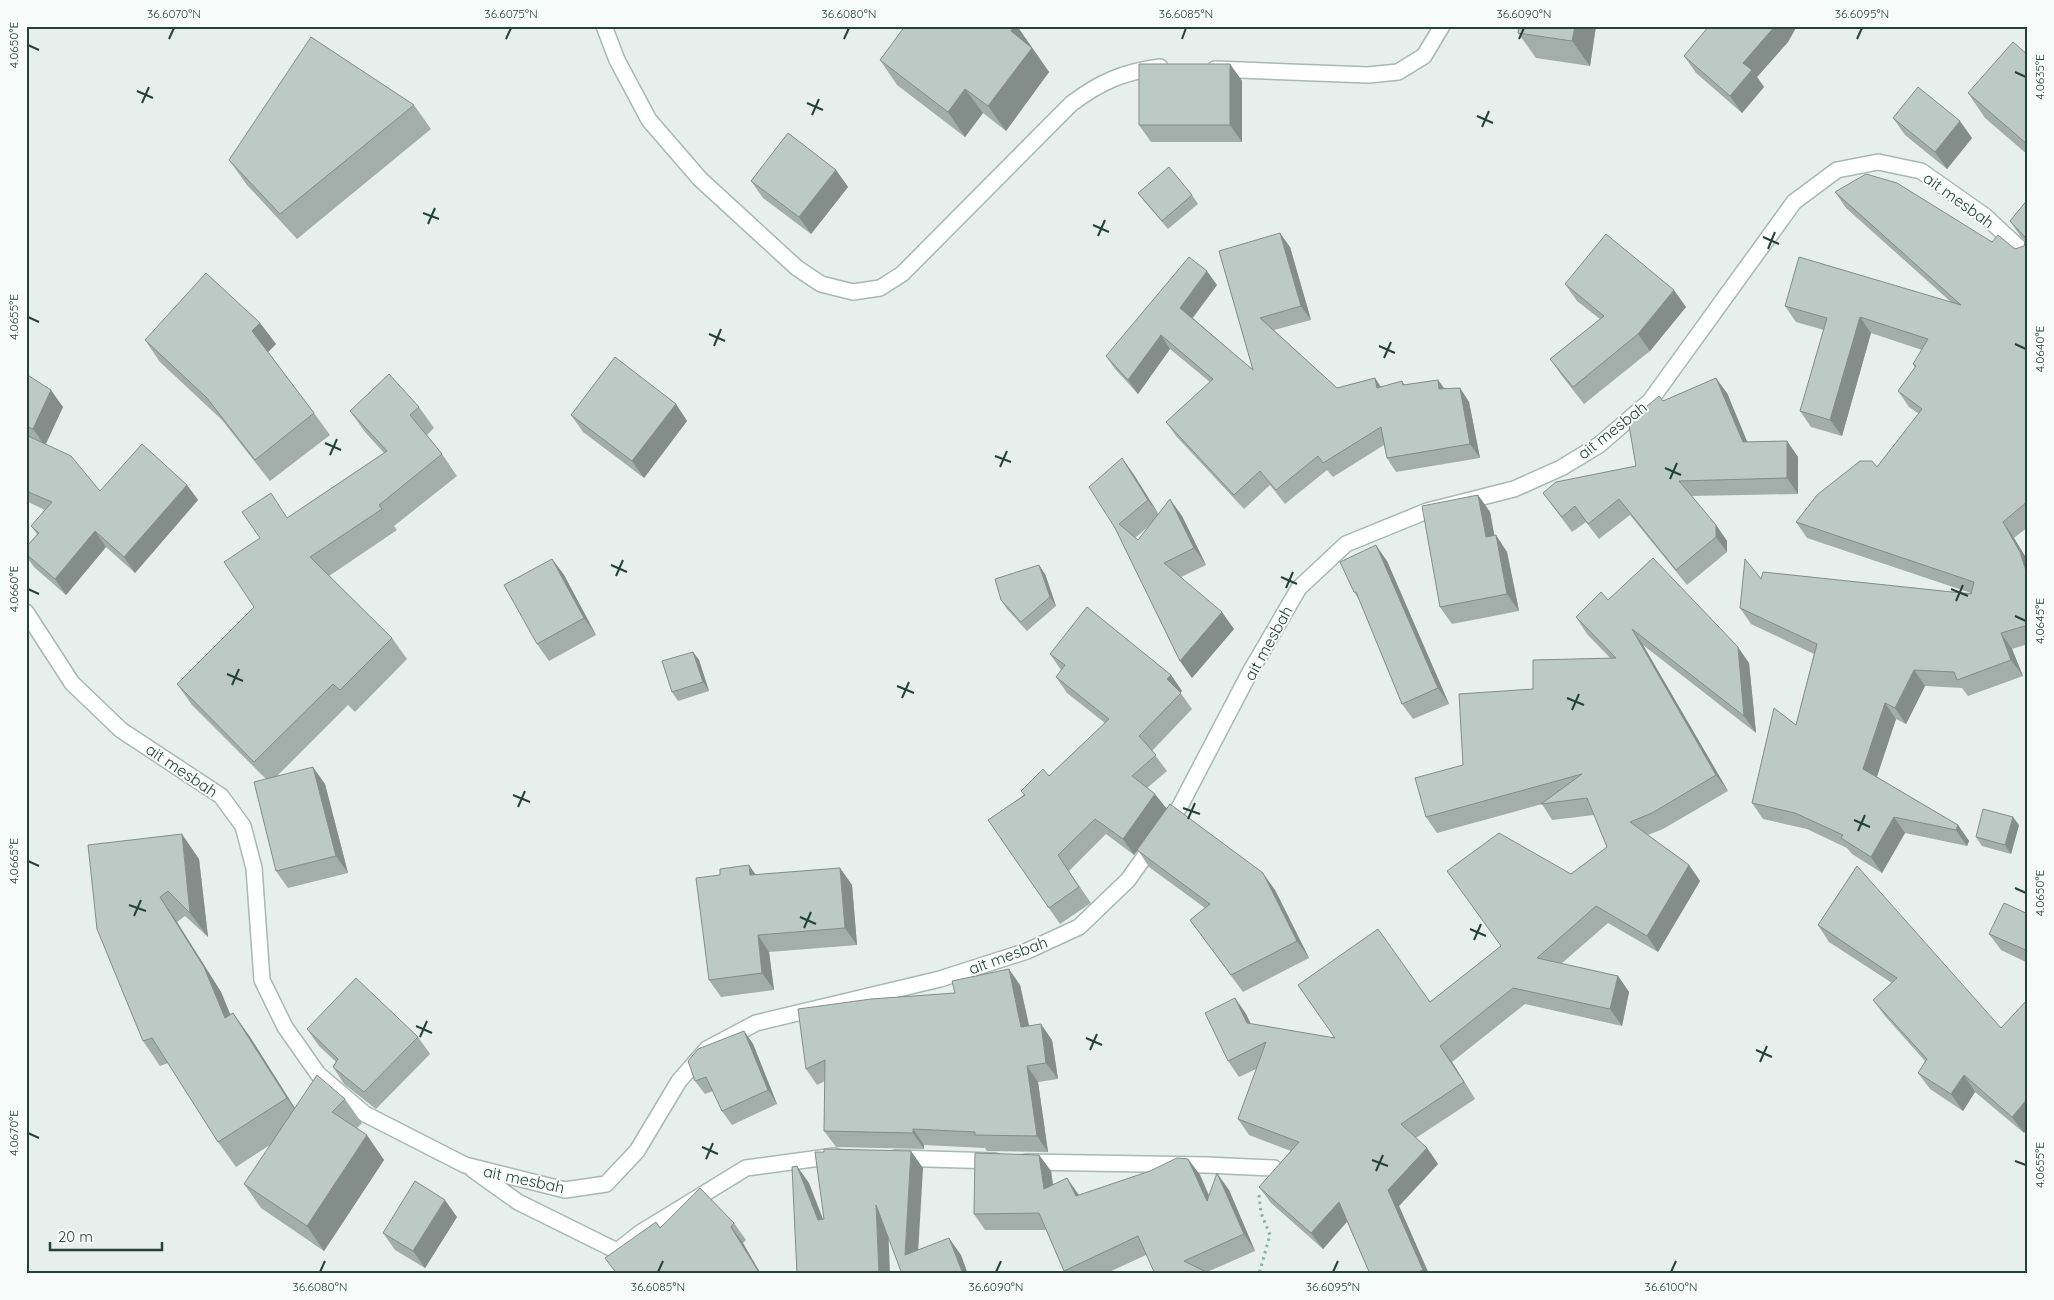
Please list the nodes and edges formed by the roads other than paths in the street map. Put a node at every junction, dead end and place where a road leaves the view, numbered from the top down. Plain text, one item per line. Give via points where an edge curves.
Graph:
1 (604, 26) edge
2 (1442, 26) edge
3 (1172, 67) edge
4 (1201, 68) edge
5 (2028, 256) edge
6 (26, 612) edge
7 (854, 1156) edge
8 (884, 1157) edge
9 (465, 1165) junction
10 (1274, 1168) edge

1 - 3 street via 617,60 649,120 700,179 797,268 821,284 853,292 880,288 902,274 1071,104 1093,87 1130,71
2 - 4 street via 1424,56 1398,72 1368,75
5 - 9 street, ait mesbah via 1985,216 1921,171 1878,162 1837,170 1794,202 1650,401 1599,445 1561,468 1514,489 1427,511 1346,544 1298,588 1178,808 1128,880 1079,926 1027,951 940,979 756,1023 707,1049 679,1080 638,1151 606,1184 565,1190
6 - 9 street, ait mesbah via 72,683 121,730 222,796 243,826 254,868 262,980 285,1027 318,1074 365,1114
7 - 9 street via 746,1168 640,1233 617,1251 518,1202
8 - 10 street

